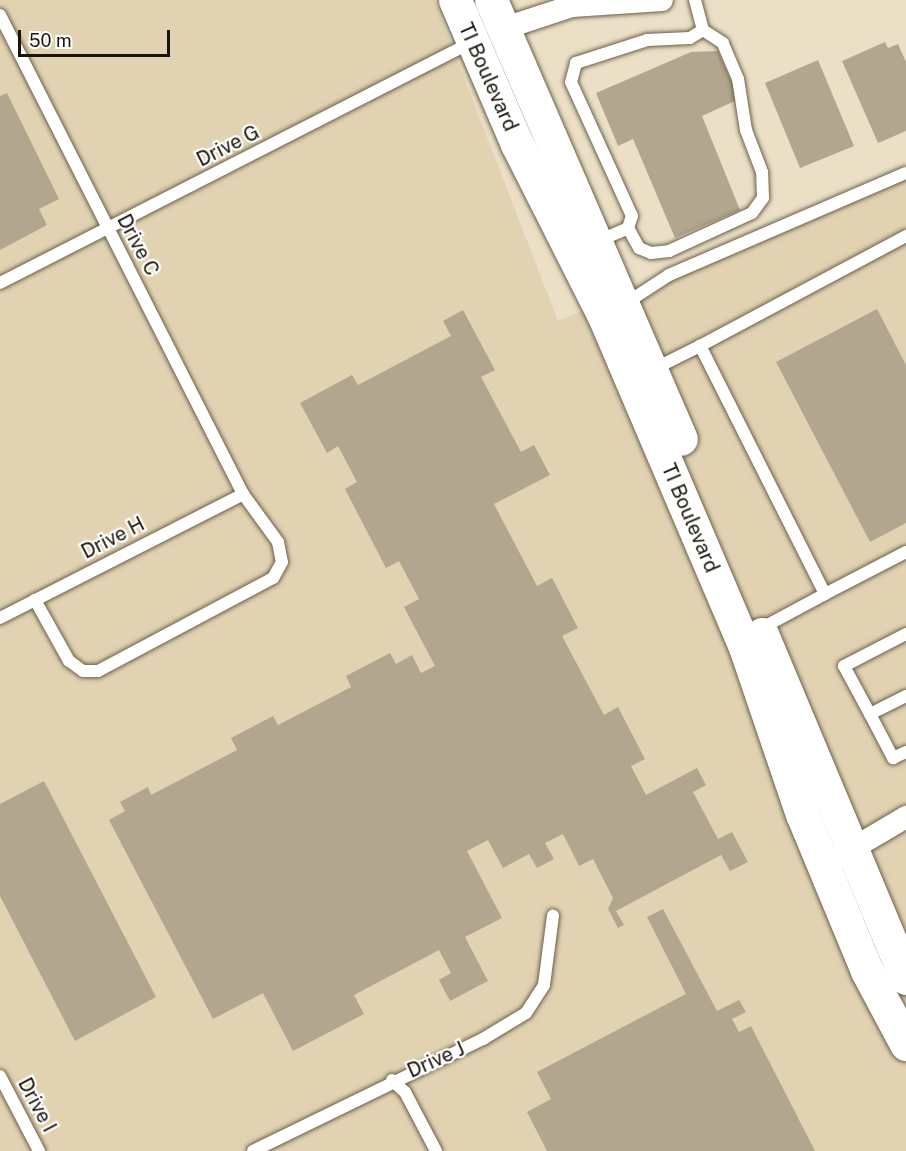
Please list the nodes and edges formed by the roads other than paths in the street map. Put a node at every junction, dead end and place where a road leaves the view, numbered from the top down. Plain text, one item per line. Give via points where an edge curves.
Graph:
1 (455, 0) edge
2 (662, 0) edge
3 (696, 0) edge
4 (0, 15) edge
5 (496, 15) edge
6 (703, 30) junction
7 (472, 42) junction
8 (906, 173) edge
9 (107, 227) junction
10 (628, 228) junction
11 (906, 236) edge
12 (596, 242) junction
13 (0, 283) edge
14 (613, 309) junction
15 (700, 346) junction
16 (652, 370) junction
17 (243, 494) junction
18 (906, 552) edge
19 (825, 594) junction
20 (35, 600) junction
21 (0, 618) edge
22 (760, 629) junction
23 (906, 634) edge
24 (906, 696) edge
25 (870, 714) junction
26 (906, 752) edge
27 (906, 818) edge
28 (853, 849) junction
29 (823, 865) junction
30 (553, 916) dead end
31 (906, 978) edge
32 (906, 1044) edge
33 (0, 1076) edge
34 (392, 1080) junction
35 (39, 1151) edge
36 (253, 1151) edge
37 (436, 1151) edge

1 - 7 street, TI Boulevard
2 - 5 street
3 - 6 lane
4 - 9 lane, Drive C
5 - 7 street
5 - 12 street, TI Boulevard
6 - 10 lane via 690,38 647,40 576,63 571,82 632,216
6 - 10 lane via 723,43 738,79 746,130 762,172 763,198 752,213 669,251 651,253 639,248
7 - 9 lane, Drive G
7 - 14 street, TI Boulevard
8 - 14 lane via 669,275
9 - 13 lane, Drive G
9 - 17 lane, Drive C
10 - 12 lane
11 - 15 lane
12 - 14 street, TI Boulevard
14 - 16 street, TI Boulevard
14 - 29 street, TI Boulevard via 745,647 790,786
15 - 16 lane
15 - 19 lane
16 - 22 street, TI Boulevard
17 - 20 lane, Drive H
17 - 20 lane, Drive C via 278,542 282,562 273,578 98,671 83,671 69,661
18 - 19 lane
19 - 22 lane
20 - 21 lane, Drive H
22 - 28 street, TI Boulevard
23 - 25 lane via 844,666
24 - 25 lane
25 - 26 lane via 893,758
27 - 28 street
28 - 29 street
28 - 31 street, TI Boulevard
29 - 32 street, TI Boulevard via 867,971
30 - 34 lane, Drive J via 544,985 526,1013 483,1039
33 - 35 lane, Drive I
34 - 36 lane, Drive J
34 - 37 lane via 405,1092

